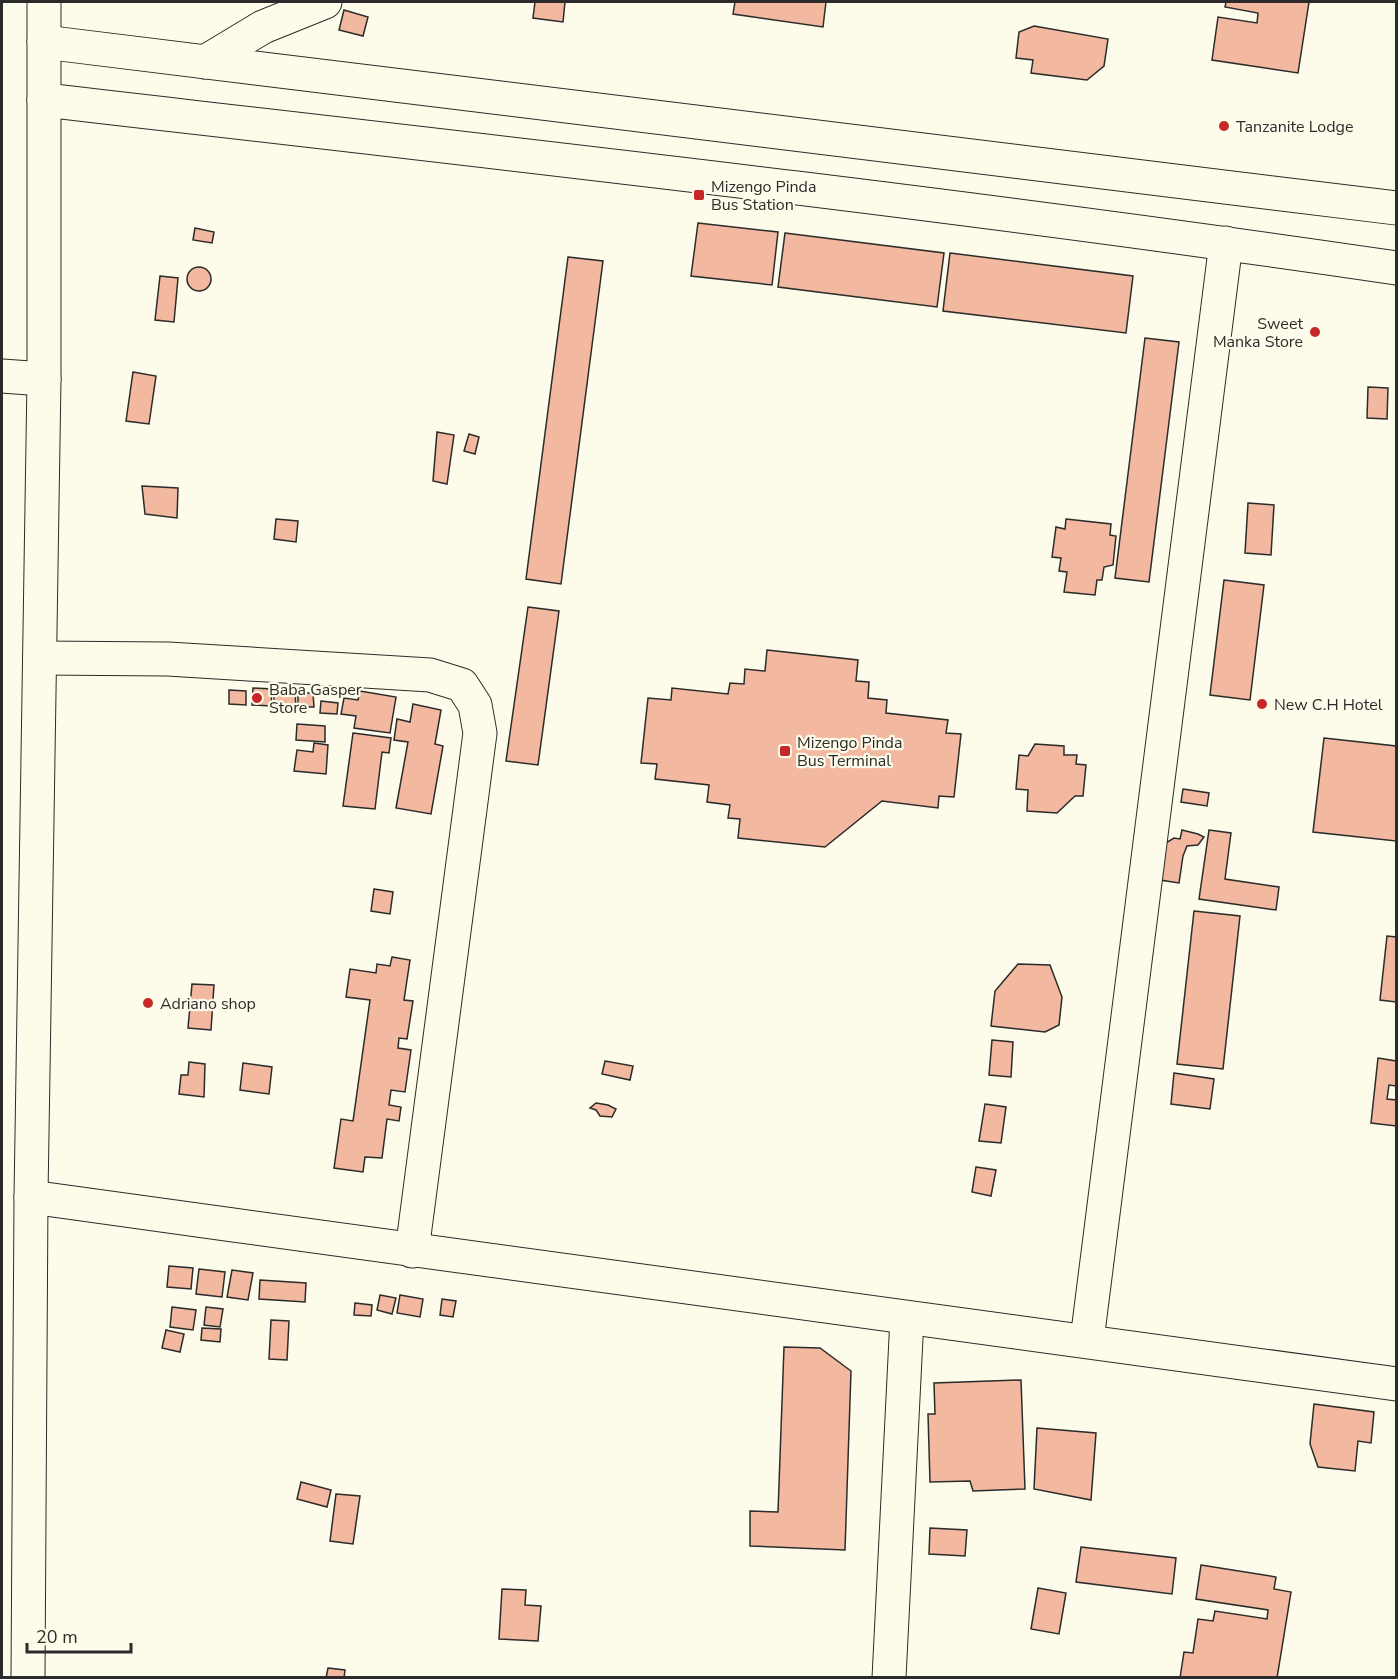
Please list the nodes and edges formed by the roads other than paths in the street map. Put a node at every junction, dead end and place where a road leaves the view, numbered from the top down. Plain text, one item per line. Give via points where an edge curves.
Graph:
1 (44, 2) edge
2 (325, 2) edge
3 (44, 42) junction
4 (205, 62) junction
5 (44, 100) junction
6 (1396, 208) edge
7 (1226, 243) junction
8 (1396, 268) edge
9 (2, 376) edge
10 (44, 379) junction
11 (40, 658) junction
12 (30, 1197) junction
13 (412, 1251) junction
14 (907, 1318) junction
15 (1088, 1340) junction
16 (1396, 1384) edge
17 (28, 1677) edge
18 (889, 1677) edge

1 - 3 main road
2 - 4 main road via 263,27
3 - 4 main road
3 - 5 main road
4 - 6 main road
5 - 7 main road
5 - 10 main road
7 - 8 main road
7 - 15 main road
9 - 10 main road
10 - 11 main road
11 - 12 main road
11 - 13 main road via 168,659 430,675 462,685 475,705 480,734
12 - 13 main road
12 - 17 main road
13 - 14 main road
14 - 15 main road
14 - 18 main road
15 - 16 main road

